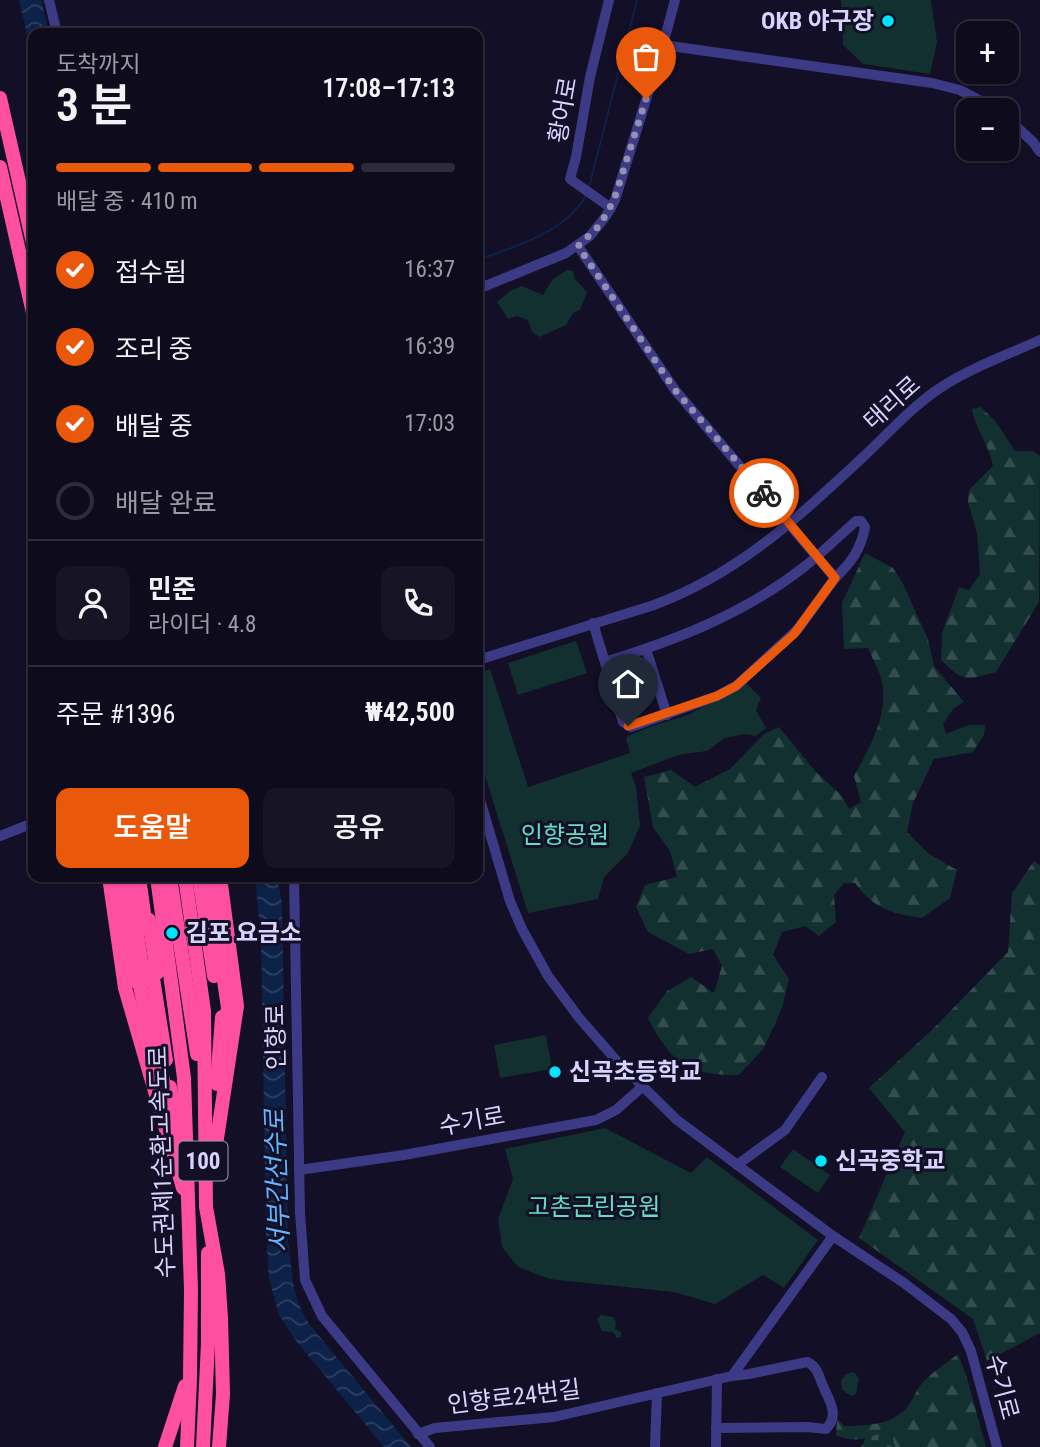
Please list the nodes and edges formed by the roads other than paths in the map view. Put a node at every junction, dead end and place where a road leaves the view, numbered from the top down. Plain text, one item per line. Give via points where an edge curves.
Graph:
1 (49, 0) edge
2 (609, 0) edge
3 (675, 0) edge
4 (56, 28) edge
5 (663, 45) junction
6 (0, 98) edge
7 (975, 98) edge
8 (1019, 129) edge
9 (1040, 152) edge
10 (0, 167) edge
11 (607, 206) junction
12 (28, 221) edge
13 (578, 246) junction
14 (483, 287) edge
15 (28, 291) edge
16 (1040, 340) edge
17 (790, 524) junction
18 (818, 556) junction
19 (835, 578) junction
20 (593, 624) junction
21 (646, 649) junction
22 (483, 658) edge
23 (605, 662) junction
24 (667, 715) junction
25 (483, 810) edge
26 (28, 825) edge
27 (0, 836) edge
28 (112, 882) edge
29 (131, 882) edge
30 (132, 882) edge
31 (157, 882) edge
32 (171, 882) edge
33 (202, 882) edge
34 (203, 882) edge
35 (293, 882) edge
36 (822, 1077) dead end
37 (642, 1087) junction
38 (737, 1165) junction
39 (299, 1170) junction
40 (206, 1208) junction
41 (189, 1210) junction
42 (834, 1236) junction
43 (190, 1368) junction
44 (732, 1376) junction
45 (717, 1379) junction
46 (657, 1393) junction
47 (716, 1428) junction
48 (418, 1434) junction
49 (165, 1447) edge
50 (186, 1447) edge
51 (203, 1447) edge
52 (219, 1447) edge
53 (430, 1447) edge
54 (655, 1447) edge
55 (716, 1447) edge
56 (997, 1447) edge

1 - 4 street
2 - 11 street, 황어로 via 570,179
3 - 5 street
5 - 7 street via 932,83
5 - 11 street
6 - 12 highway
8 - 9 street
10 - 15 highway
11 - 13 street via 600,225
13 - 14 street
13 - 17 street via 675,390
16 - 17 street, 태리로 via 940,388
17 - 18 street
17 - 20 street, 태리로 via 735,566 688,590
18 - 19 street
18 - 19 street via 856,521 864,524 860,546
18 - 21 street via 733,613
19 - 24 street via 794,634 743,680 717,696
20 - 22 street, 태리로
20 - 23 street
21 - 23 street
21 - 24 street
23 - 24 street via 624,725 631,727
25 - 37 street, 수기로 via 510,901 534,954 580,1019
26 - 27 street
28 - 41 highway via 125,988
29 - 41 highway via 134,986
30 - 41 highway
31 - 41 highway, 수도권제1순환고속도로 / 100 via 183,1059
32 - 40 highway, 수도권제1순환고속도로 / 100 via 197,1051
33 - 40 highway
34 - 40 highway via 237,1006
35 - 39 street, 인향로
36 - 38 street via 785,1130
37 - 38 street, 수기로
37 - 39 street, 수기로 via 616,1110 596,1120
38 - 42 street, 수기로
39 - 48 street, 인향로 via 304,1269 313,1300
40 - 51 highway, 수도권제1순환고속도로 / 100 via 208,1343
40 - 52 highway via 221,1318
41 - 43 highway, 수도권제1순환고속도로 / 100
42 - 44 street
42 - 56 street, 수기로 via 956,1325 971,1351
43 - 49 highway
43 - 50 highway, 수도권제1순환고속도로 / 100
44 - 45 street, 인향로24번길
44 - 47 street, 인향로24번길 via 811,1363 832,1404 832,1421 826,1429
45 - 46 street, 인향로24번길
45 - 47 street
46 - 48 street, 인향로24번길 via 554,1417 435,1428
46 - 54 street
47 - 55 street
48 - 53 street, 인향로

